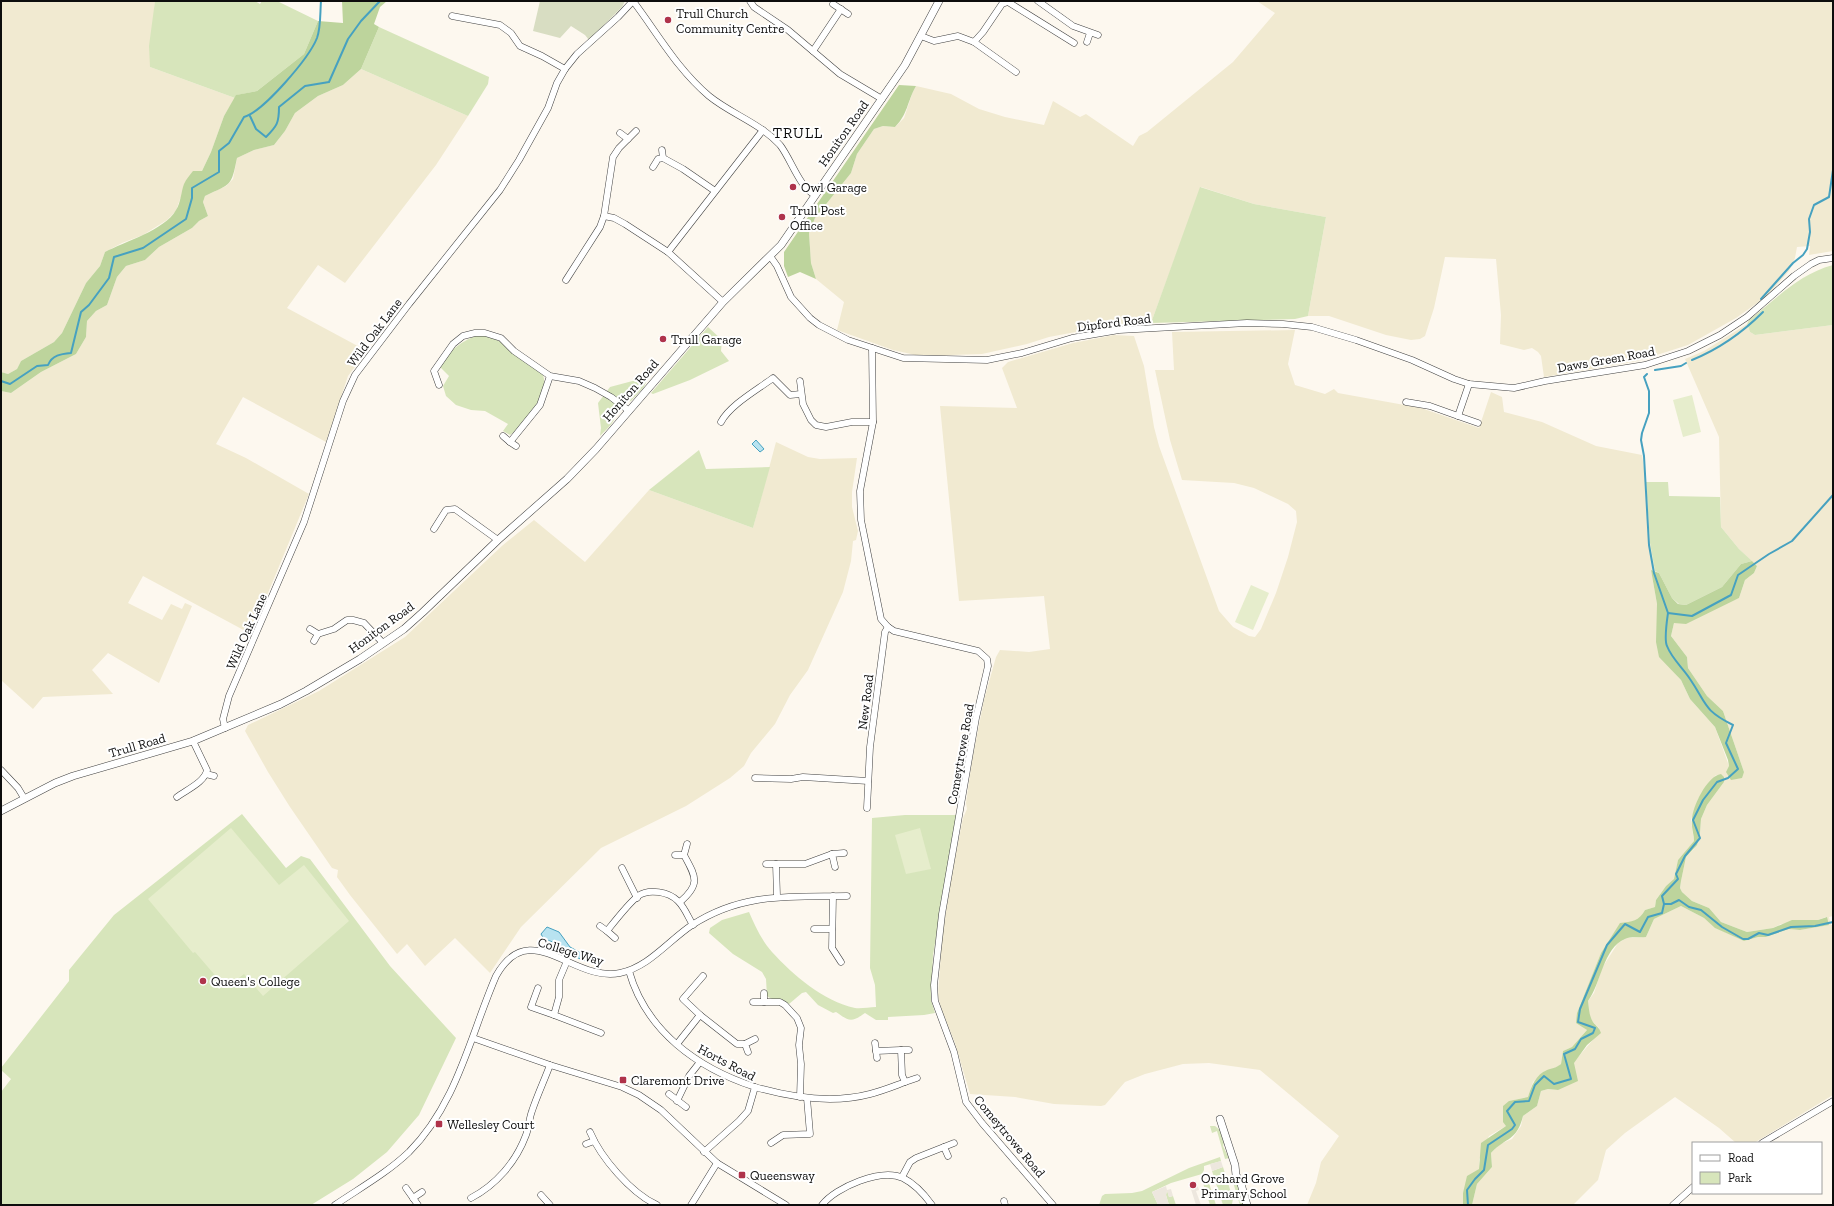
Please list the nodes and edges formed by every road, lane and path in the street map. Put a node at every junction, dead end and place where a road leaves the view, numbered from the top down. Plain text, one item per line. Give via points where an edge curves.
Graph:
1 (633, 1) edge
2 (750, 1) edge
3 (1038, 1) edge
4 (936, 2) edge
5 (833, 4) dead end
6 (841, 9) junction
7 (848, 14) dead end
8 (452, 16) dead end
9 (1090, 33) junction
10 (1098, 35) dead end
11 (921, 36) junction
12 (974, 42) junction
13 (1087, 42) dead end
14 (1074, 43) dead end
15 (813, 51) junction
16 (564, 69) junction
17 (1016, 72) dead end
18 (882, 99) junction
19 (762, 130) junction
20 (636, 131) dead end
21 (620, 134) dead end
22 (628, 139) junction
23 (662, 150) dead end
24 (663, 158) junction
25 (653, 166) dead end
26 (715, 192) junction
27 (815, 195) junction
28 (604, 216) junction
29 (668, 252) junction
30 (770, 256) junction
31 (1833, 258) edge
32 (566, 280) dead end
33 (723, 302) junction
34 (872, 348) junction
35 (768, 372) dead end
36 (550, 376) junction
37 (773, 378) junction
38 (800, 381) dead end
39 (1469, 384) junction
40 (439, 385) dead end
41 (1496, 387) joint
42 (801, 394) junction
43 (1406, 402) dead end
44 (628, 410) junction
45 (1458, 416) junction
46 (721, 422) dead end
47 (873, 422) junction
48 (1478, 423) dead end
49 (503, 436) dead end
50 (510, 442) junction
51 (516, 446) dead end
52 (434, 529) dead end
53 (498, 540) junction
54 (888, 627) junction
55 (310, 629) dead end
56 (318, 634) junction
57 (314, 641) dead end
58 (383, 643) junction
59 (281, 704) joint
60 (225, 728) junction
61 (193, 741) junction
62 (1, 770) edge
63 (206, 774) junction
64 (214, 776) dead end
65 (755, 778) dead end
66 (868, 781) junction
67 (177, 797) dead end
68 (24, 798) junction
69 (867, 808) dead end
70 (1, 811) edge
71 (687, 844) dead end
72 (844, 853) dead end
73 (832, 854) junction
74 (675, 855) dead end
75 (684, 855) junction
76 (766, 864) dead end
77 (776, 864) junction
78 (835, 867) dead end
79 (622, 868) dead end
80 (777, 896) junction
81 (832, 896) junction
82 (847, 896) dead end
83 (637, 898) junction
84 (680, 902) junction
85 (693, 925) junction
86 (600, 926) dead end
87 (814, 929) dead end
88 (832, 929) junction
89 (607, 931) junction
90 (615, 938) dead end
91 (567, 961) junction
92 (841, 962) dead end
93 (629, 970) junction
94 (703, 976) dead end
95 (538, 988) dead end
96 (764, 993) dead end
97 (683, 999) junction
98 (753, 1002) dead end
99 (764, 1002) junction
100 (678, 1005) dead end
101 (531, 1007) junction
102 (528, 1014) dead end
103 (554, 1015) junction
104 (700, 1015) junction
105 (601, 1033) dead end
106 (801, 1033) junction
107 (809, 1035) dead end
108 (474, 1038) junction
109 (755, 1038) dead end
110 (875, 1043) dead end
111 (676, 1044) junction
112 (745, 1044) junction
113 (901, 1050) junction
114 (909, 1050) dead end
115 (876, 1051) junction
116 (748, 1052) dead end
117 (877, 1058) dead end
118 (700, 1062) junction
119 (550, 1065) junction
120 (917, 1078) dead end
121 (905, 1082) junction
122 (755, 1087) junction
123 (669, 1094) dead end
124 (800, 1097) junction
125 (807, 1098) junction
126 (1833, 1100) edge
127 (677, 1101) junction
128 (686, 1107) dead end
129 (1220, 1120) dead end
130 (590, 1132) dead end
131 (810, 1134) junction
132 (817, 1134) dead end
133 (594, 1141) junction
134 (1764, 1142) edge
135 (771, 1143) dead end
136 (954, 1143) dead end
137 (586, 1144) dead end
138 (944, 1146) junction
139 (704, 1152) junction
140 (948, 1156) dead end
141 (717, 1163) junction
142 (902, 1177) junction
143 (1692, 1187) edge
144 (406, 1188) dead end
145 (422, 1192) dead end
146 (541, 1195) dead end
147 (413, 1198) junction
148 (471, 1198) dead end
149 (547, 1204) edge
150 (335, 1205) edge
151 (418, 1205) edge
152 (657, 1205) edge
153 (691, 1205) edge
154 (786, 1205) edge
155 (822, 1205) edge
156 (932, 1205) edge
157 (1053, 1205) edge
158 (1247, 1205) edge
159 (1673, 1205) edge

1 - 16 street, Wild Oak Lane
1 - 19 street via 673,58 696,84 723,106
2 - 15 street via 754,7
3 - 9 street via 1073,26
4 - 11 street, Honiton Road
5 - 6 street
6 - 7 street
6 - 15 street
8 - 16 street via 500,25 511,33 520,46
9 - 10 street
9 - 13 street
11 - 12 street via 934,41 958,36
11 - 18 street, Honiton Road
12 - 14 street via 984,32 1002,4 1008,2
12 - 17 street
15 - 18 street via 840,74
16 - 60 street, Wild Oak Lane via 548,108 500,190 355,375 343,402 304,522 224,710
18 - 27 street, Honiton Road
19 - 26 street
19 - 27 street via 780,146 808,189
20 - 22 street
21 - 22 street
22 - 28 street via 613,158
23 - 24 street
24 - 25 street via 658,159
24 - 26 street
26 - 29 street
27 - 30 street, Honiton Road via 792,230
28 - 29 street via 625,224
28 - 32 street via 600,227 567,272
29 - 33 street
30 - 33 street, Honiton Road
30 - 34 street, Dipford Road via 791,297 810,318 829,332
31 - 41 street, Daws Green Road via 1811,264 1747,317 1720,335 1688,351 1645,365 1514,388
33 - 44 street, Honiton Road
34 - 39 street, Dipford Road via 916,360 987,360 1072,338 1119,330 1247,323 1283,324 1312,328 1356,340
34 - 47 street
35 - 37 street
36 - 40 street via 514,351 501,338 485,333 474,333 463,336 453,344 439,362 434,371
36 - 44 street via 579,381 611,397
36 - 50 street via 540,405
37 - 42 street via 790,394
37 - 46 street via 733,408
38 - 42 street
39 - 41 street, Dipford Road
39 - 45 street
42 - 47 street via 803,404 816,425 826,427 852,422
43 - 45 street via 1430,406
44 - 53 street, Honiton Road via 567,479
45 - 48 street
47 - 54 street via 860,491 861,520 875,580 879,612
49 - 50 street
50 - 51 street
52 - 53 street via 446,510 455,509
53 - 58 street, Honiton Road via 423,612
54 - 66 street, New Road via 885,632 870,747
54 - 157 street, Comeytrowe Road via 894,631 968,647 987,659 987,673 942,914 934,985 935,1001 954,1052 966,1102
55 - 56 street
56 - 57 street
56 - 58 street via 334,629 347,620 353,620 364,623
58 - 59 street, Honiton Road via 334,675
59 - 60 street, Trull Road
60 - 61 street, Trull Road
61 - 63 street via 207,770
61 - 68 street, Trull Road via 72,776
62 - 68 street
63 - 64 street
63 - 67 street
65 - 66 street via 803,777
66 - 69 street, New Road
68 - 70 street, Trull Road
71 - 75 street
72 - 73 street
73 - 77 street via 805,864
73 - 78 street
74 - 75 street
75 - 84 street via 695,882 694,888
76 - 77 street
77 - 80 street
79 - 83 street
80 - 81 street, College Way
80 - 85 street, College Way via 743,902
81 - 82 street, College Way
81 - 88 street
83 - 84 street via 656,892 668,894
83 - 89 street
84 - 85 street
85 - 93 street, College Way via 639,966
86 - 89 street
87 - 88 street
88 - 92 street via 830,954
89 - 90 street
91 - 93 street, College Way via 596,972 618,973
91 - 103 street via 559,980 559,997
91 - 108 street, College Way via 537,950 519,951 510,956 496,976
93 - 111 street, Horts Road via 644,1008
94 - 97 street
95 - 101 street
96 - 99 street
97 - 100 street
97 - 104 street
98 - 99 street
99 - 106 street via 780,1002 785,1005 797,1018
101 - 102 street
101 - 103 street
103 - 105 street
104 - 111 street
104 - 112 street via 737,1044
106 - 107 street
106 - 124 street
108 - 119 street
108 - 150 street, College Way via 456,1082 434,1120 409,1151 388,1170
109 - 112 street
110 - 115 street
111 - 118 street, Horts Road
112 - 116 street
113 - 114 street
113 - 115 street
113 - 121 street via 902,1075
115 - 117 street
118 - 122 street, Horts Road via 727,1077
118 - 127 street via 689,1076
119 - 139 street via 612,1083 639,1095 661,1110
119 - 148 street via 532,1110 520,1151 506,1170 481,1193
120 - 121 street
121 - 125 street via 850,1099
122 - 124 street
122 - 139 street, Horts Road via 748,1112
123 - 127 street
124 - 125 street
125 - 131 street
126 - 134 street
127 - 128 street
129 - 158 street
130 - 133 street
131 - 132 street
131 - 135 street via 783,1135
133 - 137 street
133 - 152 street via 601,1153 635,1191
136 - 138 street
138 - 140 street
138 - 142 street via 910,1162
139 - 141 street
141 - 153 street
141 - 154 street
142 - 155 street via 866,1179 833,1194
142 - 156 street via 913,1184
143 - 159 street
144 - 147 street
145 - 147 street
146 - 149 street
147 - 151 street

